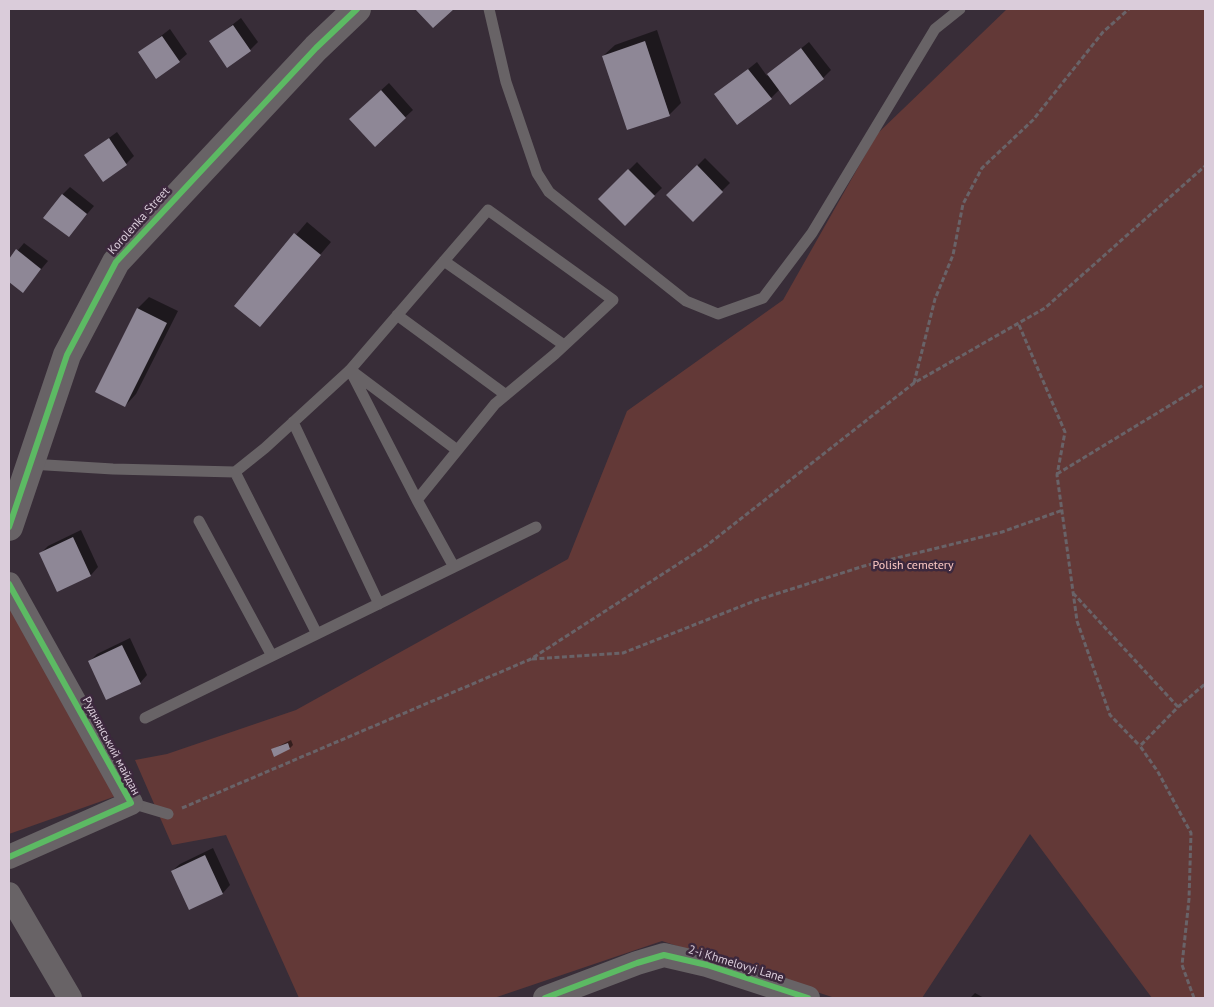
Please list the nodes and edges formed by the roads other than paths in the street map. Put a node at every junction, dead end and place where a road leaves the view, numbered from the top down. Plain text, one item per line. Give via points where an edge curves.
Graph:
1 (357, 9) edge
2 (489, 9) edge
3 (960, 9) edge
4 (444, 261) junction
5 (398, 314) junction
6 (564, 345) junction
7 (350, 370) junction
8 (506, 395) junction
9 (293, 422) junction
10 (458, 450) junction
11 (30, 464) junction
12 (236, 472) junction
13 (417, 500) junction
14 (200, 521) dead end
15 (9, 527) edge
16 (536, 527) dead end
17 (454, 567) junction
18 (9, 584) edge
19 (379, 604) junction
20 (317, 634) junction
21 (272, 656) junction
22 (145, 718) dead end
23 (131, 804) junction
24 (168, 814) road end
25 (9, 857) edge
26 (9, 894) edge
27 (70, 998) edge
28 (545, 998) edge
29 (808, 998) edge

1 - 11 street, Korolenka Street via 316,48 116,262 66,355
2 - 3 lane via 506,82 537,173 549,192 686,301 718,314 763,298 812,234 935,29
4 - 5 lane
4 - 6 lane
4 - 6 lane via 488,210 612,300
5 - 7 lane
5 - 8 lane
6 - 8 lane
7 - 9 lane
7 - 10 lane
7 - 13 lane
8 - 10 lane
9 - 12 lane
9 - 19 lane
10 - 13 lane
11 - 12 lane
11 - 15 street, Korolenka Street
12 - 20 lane
13 - 17 lane
14 - 21 lane
16 - 17 lane
17 - 19 lane
18 - 23 street, Руднянський майдан
19 - 20 lane
20 - 21 lane
21 - 22 lane
23 - 24 lane
23 - 25 street, Руднянський майдан
26 - 27 street
28 - 29 street, 2-i Khmelovyi Lane via 664,955 707,965

